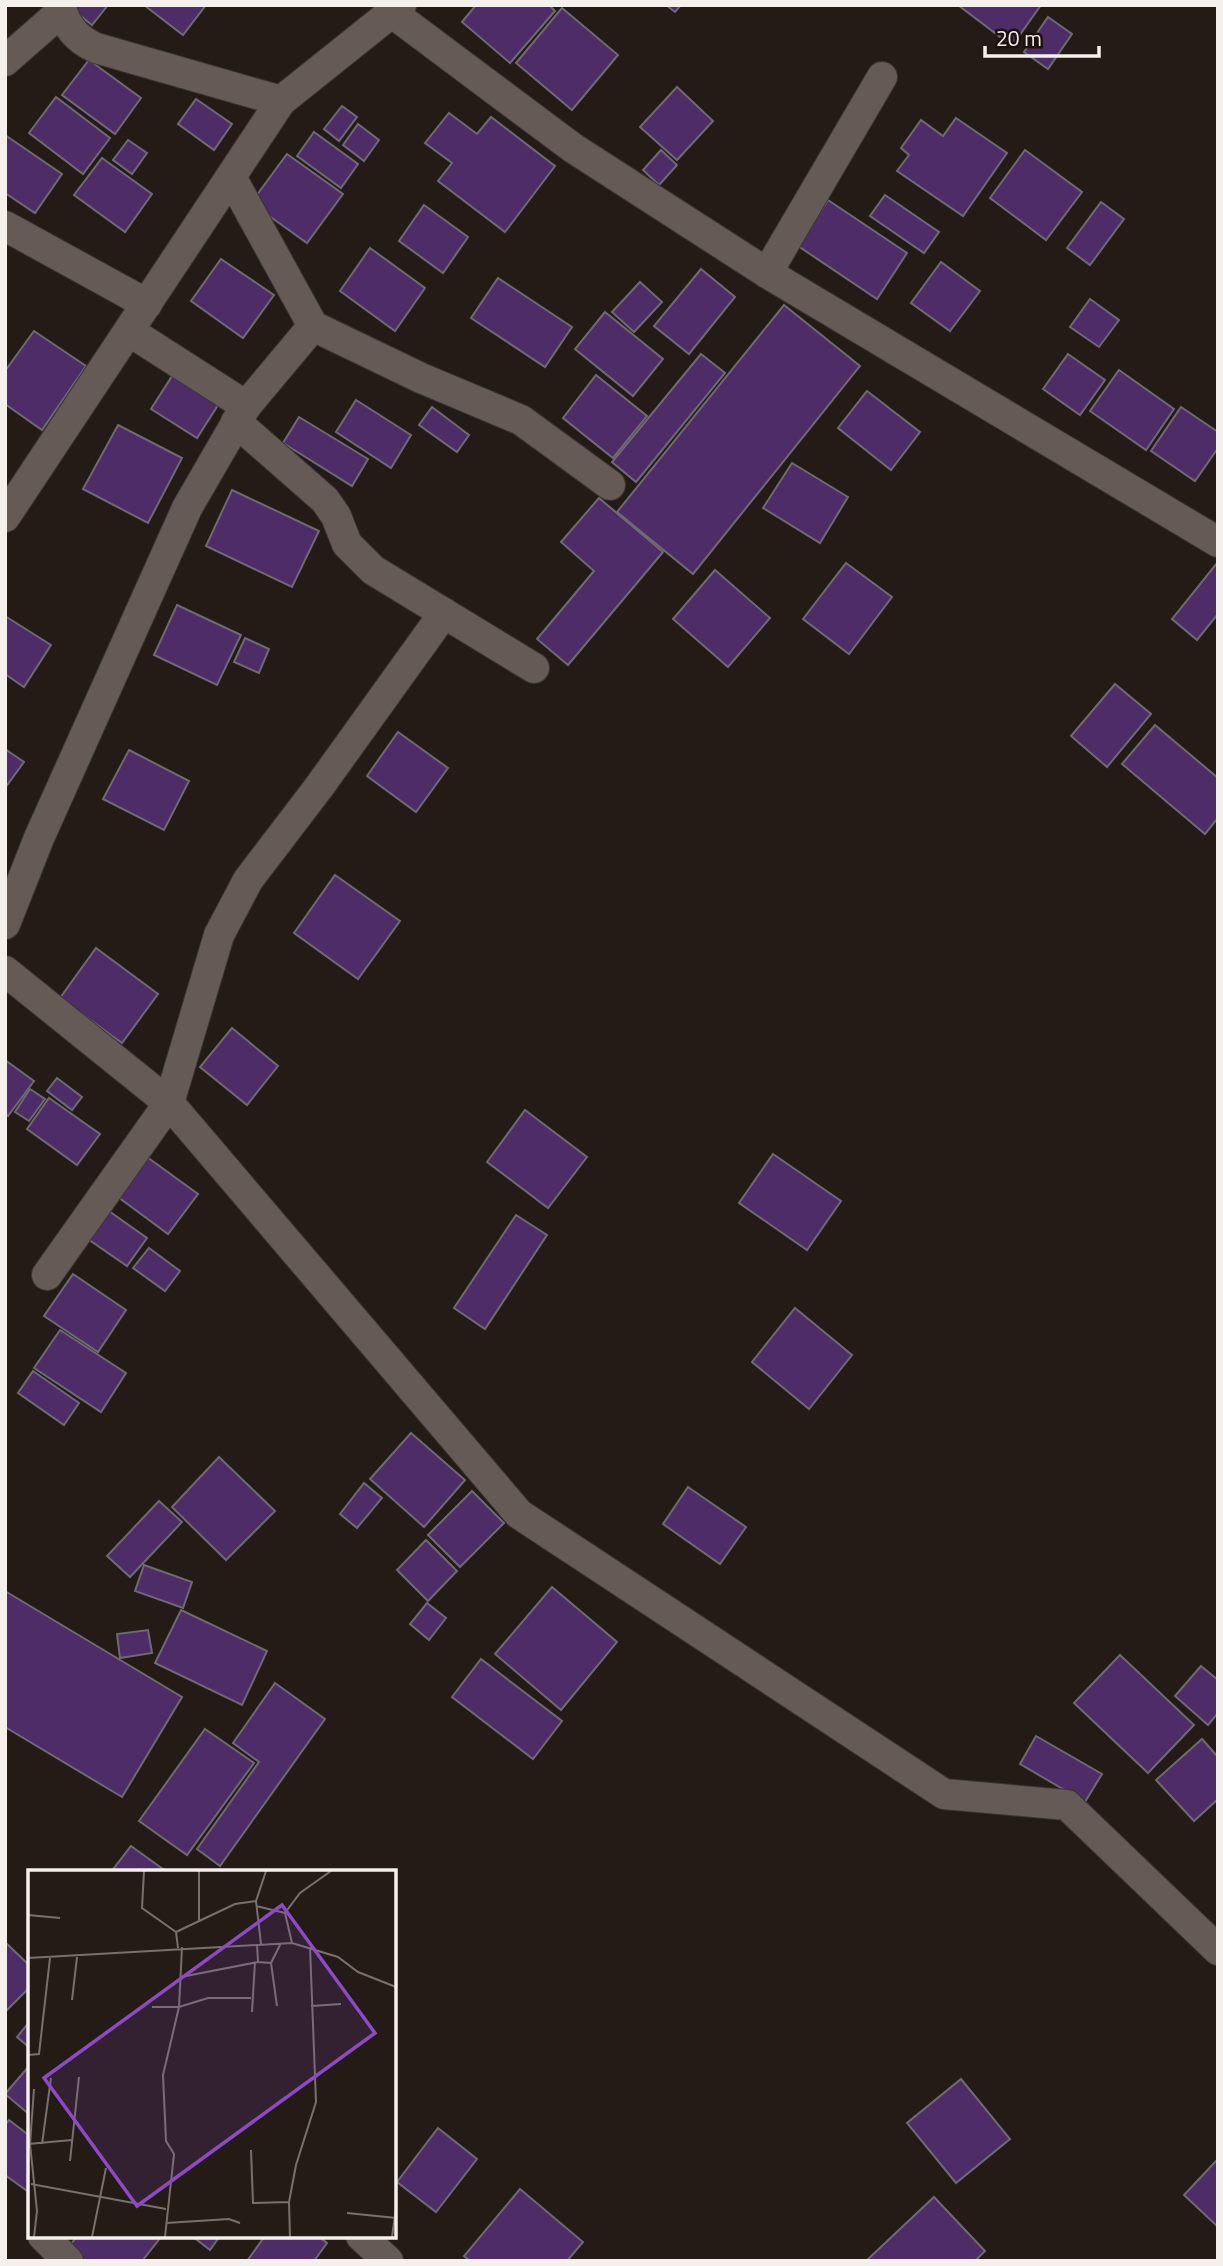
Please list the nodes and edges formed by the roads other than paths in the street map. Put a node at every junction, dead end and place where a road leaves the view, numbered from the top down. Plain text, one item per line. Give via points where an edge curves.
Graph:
1 (61, 8) edge
2 (396, 9) edge
3 (5, 61) edge
4 (882, 77) dead end
5 (281, 101) junction
6 (231, 177) junction
7 (5, 226) edge
8 (767, 273) junction
9 (146, 304) junction
10 (313, 326) junction
11 (129, 331) junction
12 (241, 414) junction
13 (610, 485) dead end
14 (5, 517) edge
15 (1218, 542) edge
16 (444, 613) junction
17 (534, 668) dead end
18 (5, 924) edge
19 (5, 971) edge
20 (169, 1103) junction
21 (47, 1275) dead end
22 (1218, 1950) edge
23 (45, 2238) edge
24 (363, 2238) edge
25 (68, 2261) edge
26 (388, 2261) edge

1 - 3 street
1 - 5 street via 71,30 96,48
2 - 5 street
2 - 8 street via 573,148
4 - 8 street
5 - 6 street
6 - 9 street
6 - 10 street
7 - 9 street
8 - 15 street
9 - 11 street
10 - 12 street
10 - 13 street via 521,420
11 - 12 street
11 - 14 street
12 - 16 street via 325,500 347,544 373,570
12 - 18 street via 187,508
16 - 17 street
16 - 20 street via 248,880 219,935
19 - 20 street
20 - 21 street
20 - 22 street via 519,1514 944,1794 1067,1805
23 - 25 street
24 - 26 street

